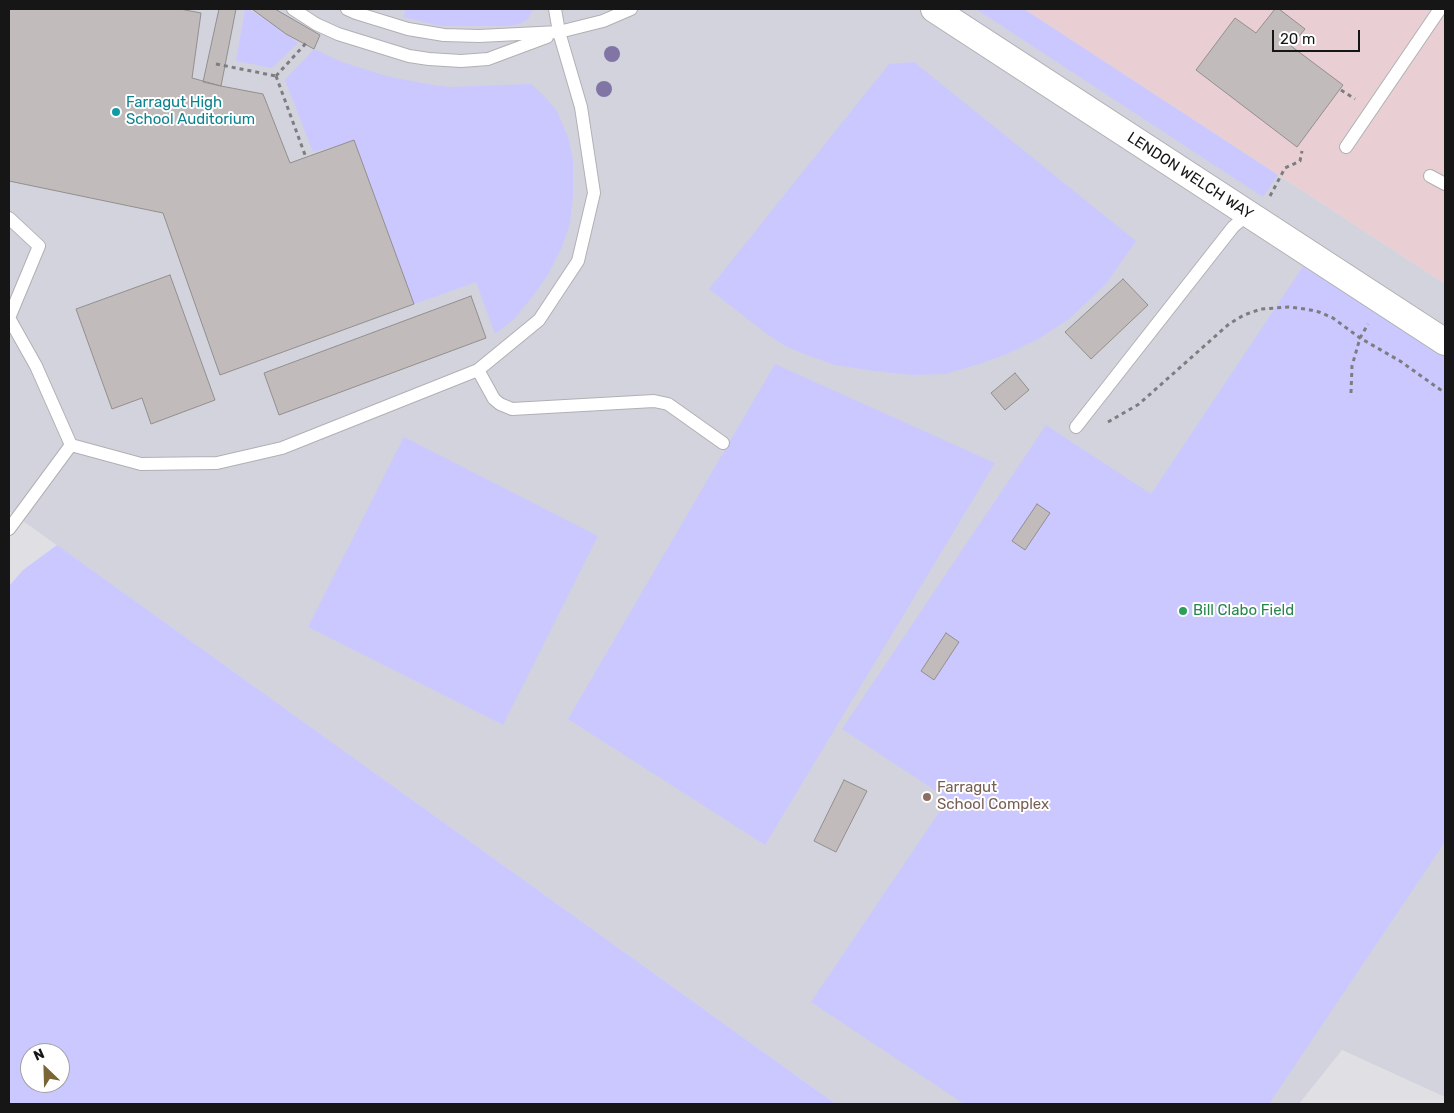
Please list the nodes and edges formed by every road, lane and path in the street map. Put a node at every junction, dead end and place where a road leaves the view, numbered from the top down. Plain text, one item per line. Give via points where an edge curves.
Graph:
1 (293, 9) edge
2 (347, 9) edge
3 (554, 9) edge
4 (631, 9) edge
5 (934, 9) edge
6 (1440, 9) edge
7 (559, 32) junction
8 (311, 38) dead end
9 (216, 64) dead end
10 (276, 76) junction
11 (1346, 147) dead end
12 (1302, 151) dead end
13 (305, 155) dead end
14 (1430, 176) dead end
15 (1445, 184) edge
16 (1248, 214) junction
17 (9, 218) edge
18 (9, 318) edge
19 (1369, 322) dead end
20 (1360, 338) junction
21 (1445, 342) edge
22 (478, 370) junction
23 (1351, 393) dead end
24 (1445, 393) edge
25 (1076, 427) joint
26 (723, 443) dead end
27 (71, 445) junction
28 (9, 529) edge

1 - 7 lane via 338,34 408,56 429,59 488,59
2 - 7 lane via 408,29 444,35
3 - 7 lane
4 - 7 lane via 603,21
5 - 16 street, LENDON WELCH WAY
6 - 11 lane
7 - 22 lane via 582,107 594,194 578,261 539,320
8 - 10 path
9 - 10 path
10 - 13 path
12 - 16 path via 1300,161 1285,168 1270,196
14 - 15 lane
16 - 21 street, LENDON WELCH WAY
16 - 25 lane via 1233,227
17 - 18 lane via 39,246
18 - 27 lane via 36,366
19 - 20 path
20 - 23 path via 1352,366
20 - 24 path
20 - 25 path via 1333,318 1306,308 1261,309 1229,324 1139,404 1088,435
22 - 26 lane via 494,399 512,409 654,401 668,404
22 - 27 lane via 282,448 217,463 141,464
27 - 28 lane

